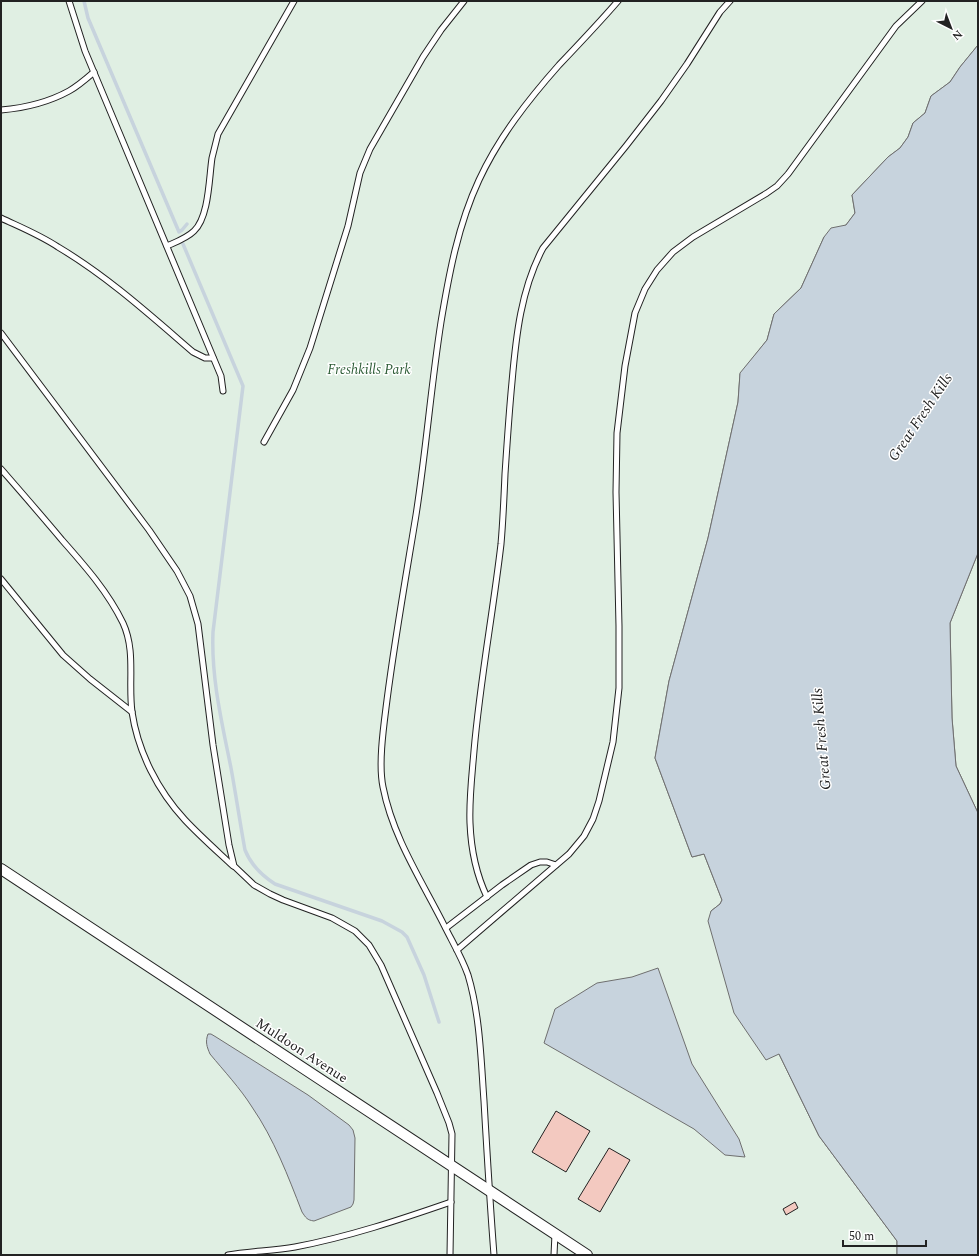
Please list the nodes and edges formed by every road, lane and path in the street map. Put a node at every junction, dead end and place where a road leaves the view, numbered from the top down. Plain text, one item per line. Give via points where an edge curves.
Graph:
1 (69, 1) edge
2 (294, 1) edge
3 (464, 1) edge
4 (618, 1) edge
5 (730, 1) edge
6 (922, 1) edge
7 (94, 72) junction
8 (1, 110) edge
9 (1, 218) edge
10 (167, 246) junction
11 (1, 333) edge
12 (214, 358) junction
13 (222, 391) dead end
14 (264, 442) dead end
15 (1, 468) edge
16 (1, 579) edge
17 (132, 712) junction
18 (556, 865) junction
19 (234, 866) junction
20 (1, 869) edge
21 (487, 897) junction
22 (446, 928) junction
23 (457, 950) junction
24 (451, 1164) junction
25 (489, 1189) junction
26 (450, 1202) junction
27 (555, 1233) junction
28 (228, 1255) edge
29 (450, 1255) edge
30 (494, 1255) edge
31 (554, 1255) edge
32 (587, 1255) edge

1 - 7 lane
2 - 10 lane via 218,134 202,220 190,235
3 - 14 lane via 423,57 370,149 360,173 348,226 310,348 293,390
4 - 22 lane via 525,105 497,145 478,182 463,223 448,280 419,497 390,676 382,759 382,783 397,832
5 - 21 lane via 661,101 543,248 529,277 514,364 501,539 477,716 470,796 472,849 478,877
6 - 18 lane via 896,26 777,186 673,252 645,289 635,313 626,359 617,434 619,688 613,742 593,819 584,836
7 - 8 lane via 76,87 58,96 28,106
7 - 10 lane
9 - 12 lane via 28,230 80,261 193,352 204,358
10 - 12 lane
11 - 19 lane via 149,530 177,571 190,596 198,624 213,745
12 - 13 lane via 221,376
15 - 17 lane via 84,565 117,611 130,646
16 - 17 lane via 63,655
17 - 19 lane via 146,761 169,801 184,820
18 - 21 lane via 546,862 531,865
18 - 23 lane
19 - 24 lane via 254,885 283,900 345,925 355,931 368,945 381,964 449,1123 452,1134
20 - 24 street, Muldoon Avenue
21 - 22 lane
22 - 23 lane
23 - 25 lane via 471,988 480,1044
24 - 25 street, Muldoon Avenue
24 - 26 lane
25 - 27 street, Muldoon Avenue
25 - 30 lane
26 - 28 lane via 333,1239 282,1249
26 - 29 lane
27 - 31 lane
27 - 32 street, Muldoon Avenue

